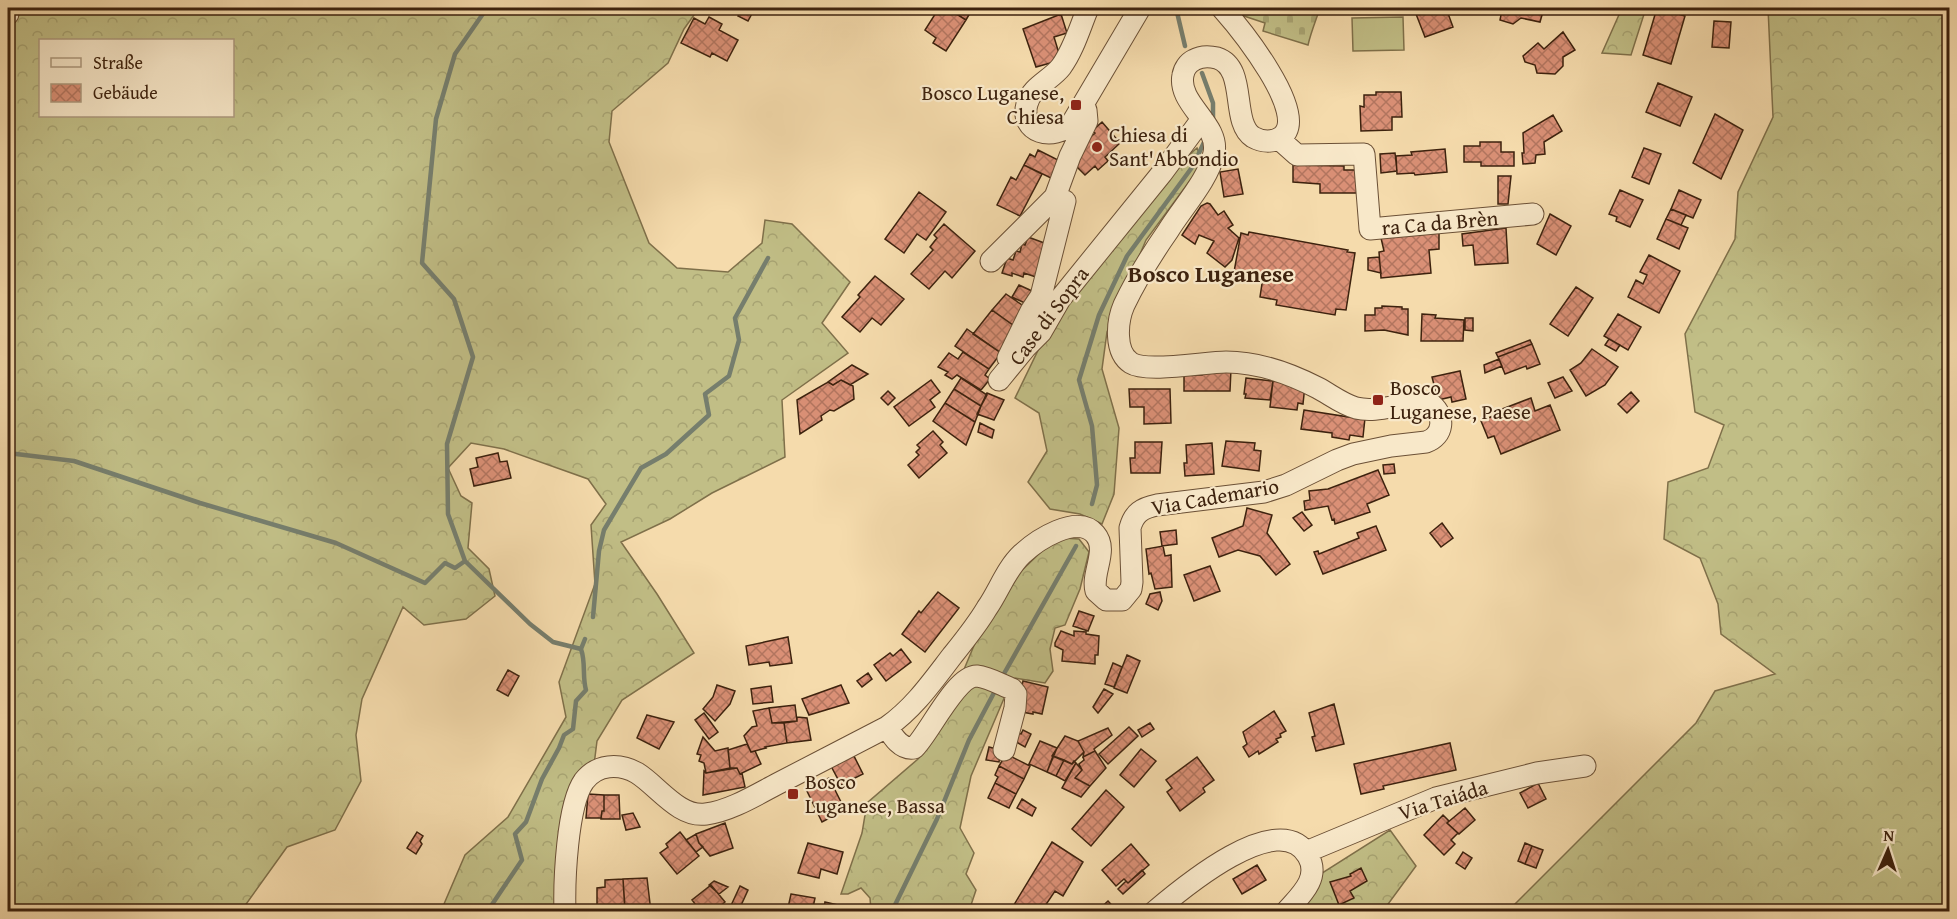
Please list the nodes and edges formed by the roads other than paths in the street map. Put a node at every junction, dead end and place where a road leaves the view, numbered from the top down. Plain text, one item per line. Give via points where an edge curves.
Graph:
1 (8, 8) edge
2 (1088, 8) edge
3 (1140, 8) edge
4 (1222, 8) edge
5 (8, 14) edge
6 (1084, 103) junction
7 (1205, 125) junction
8 (1279, 139) junction
9 (1055, 197) junction
10 (1533, 214) dead end
11 (991, 261) dead end
12 (887, 727) junction
13 (1004, 750) dead end
14 (1585, 766) dead end
15 (1306, 852) junction
16 (565, 912) edge
17 (1154, 912) edge
18 (1286, 912) edge

1 - 5 street
2 - 6 street via 1061,66 1031,95 1027,118 1043,133 1059,133 1072,123
3 - 6 street
4 - 8 street via 1250,42 1288,109 1289,125
6 - 9 street via 1087,121
7 - 8 street via 1186,94 1183,73 1190,62 1212,57 1230,68 1249,133 1267,142
7 - 9 street, Case di Sopra via 1162,172 1060,299 1041,332 999,380 1013,345 1041,296 1065,201
7 - 12 street, Via Cademario via 1215,145 1210,164 1124,307 1119,343 1129,362 1158,367 1229,362 1302,380 1358,408 1432,405 1440,414 1439,432 1426,442 1345,457 1264,492 1157,504 1140,510 1130,528 1131,589 1122,600 1106,600 1096,591 1094,579 1100,551 1094,533 1077,526 1054,533 1030,547 1015,562 987,610 921,696
8 - 10 street, ra Ca da Brèn via 1297,155 1364,154 1370,229
9 - 11 street
12 - 13 street via 898,742 908,749 914,748 953,692 978,676 1014,691 1016,700
12 - 16 street, Via Cademario via 714,813 686,811 629,770 613,766 593,772 580,788 573,817 565,873
14 - 15 street, Via Taiáda via 1537,773 1436,798
15 - 17 street via 1298,844 1283,839 1244,850 1208,870
15 - 18 street via 1312,868 1311,880

